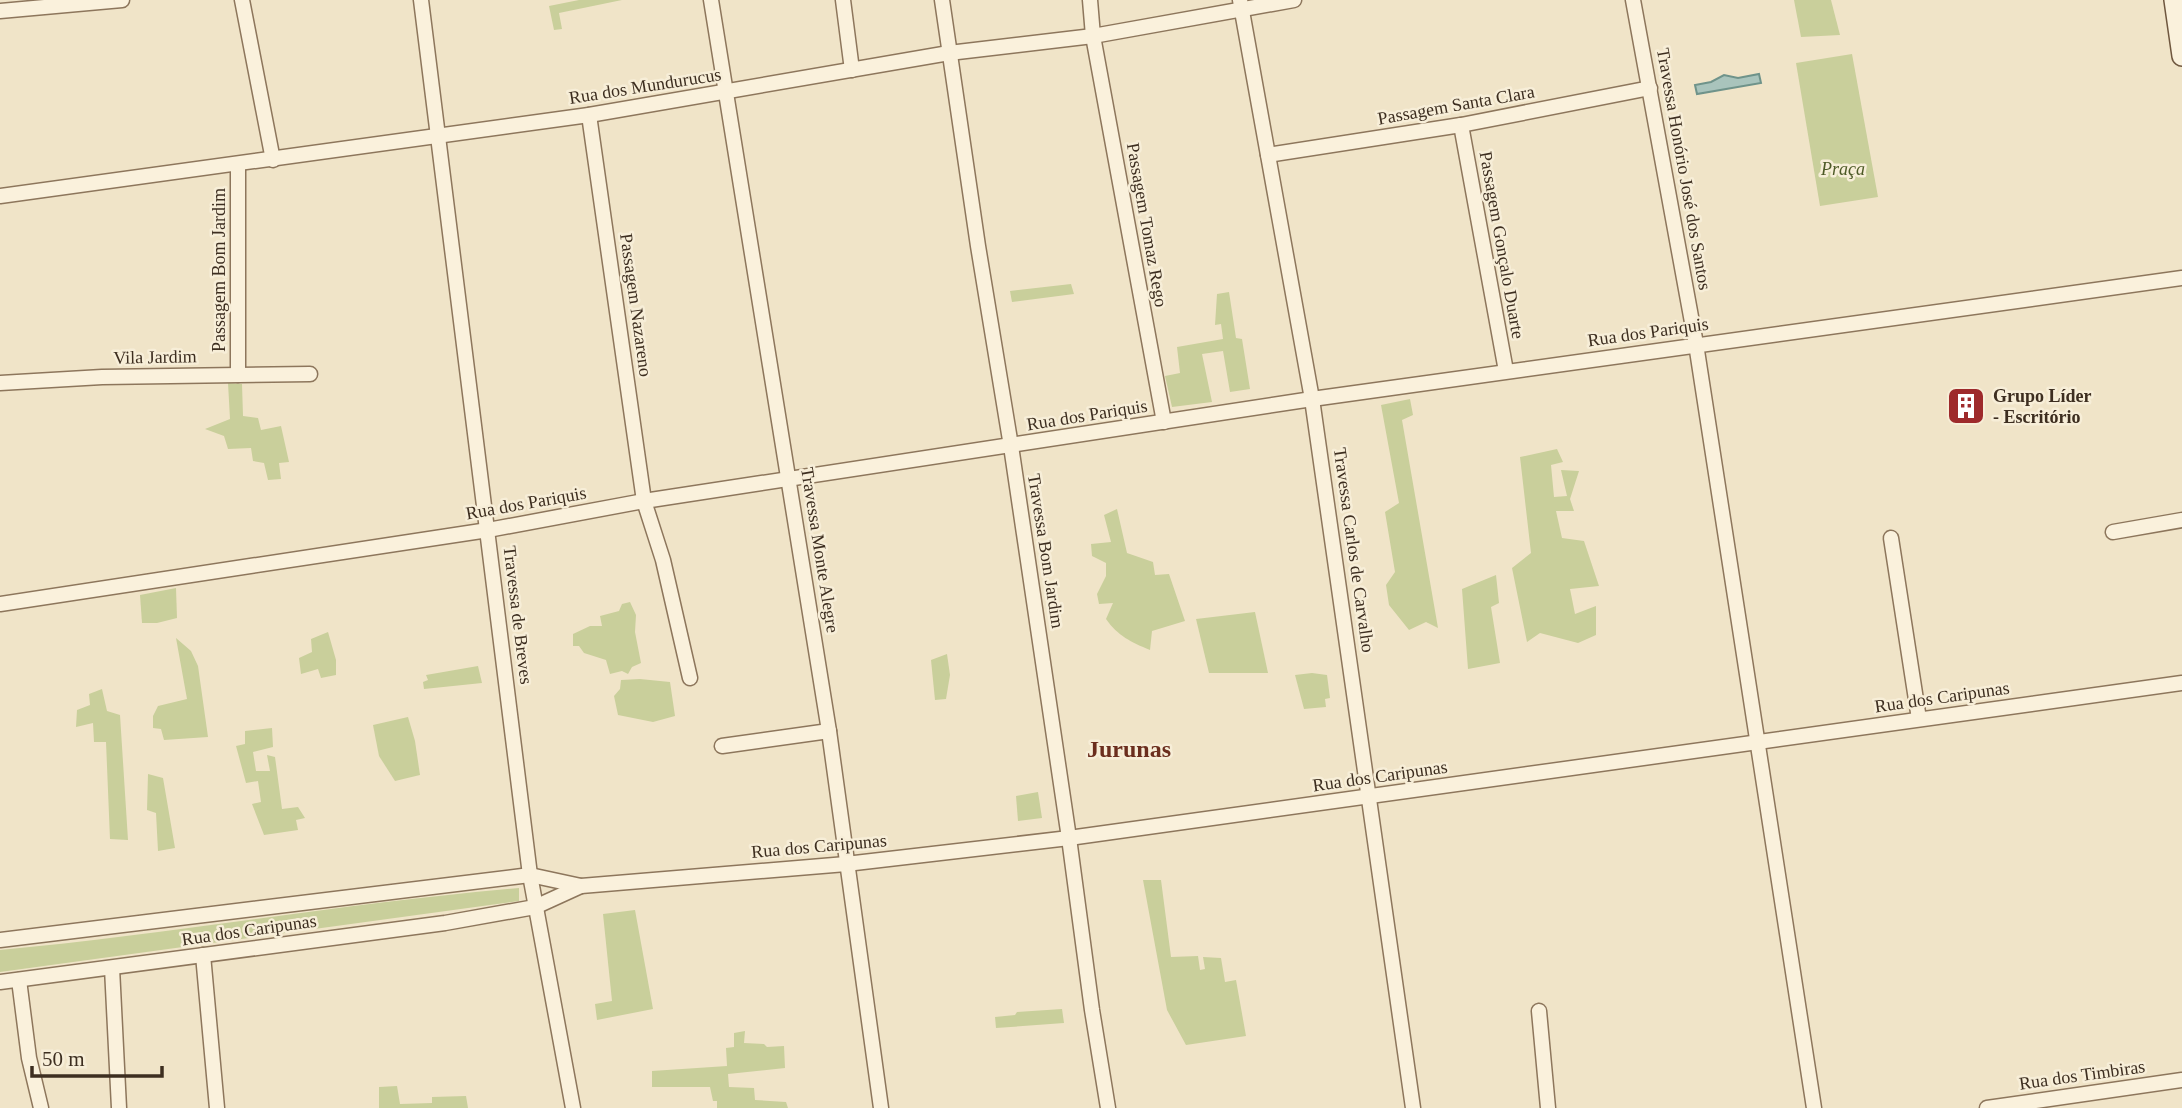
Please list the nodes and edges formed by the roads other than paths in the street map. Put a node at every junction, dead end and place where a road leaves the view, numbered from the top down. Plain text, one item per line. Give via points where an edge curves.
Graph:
1 (122, 0) edge
2 (242, 0) edge
3 (421, 0) edge
4 (711, 0) edge
5 (843, 0) edge
6 (942, 0) edge
7 (1090, 0) edge
8 (1294, 0) edge
9 (1633, 0) edge
10 (2174, 0) edge
11 (1241, 4) edge
12 (0, 11) edge
13 (1093, 36) junction
14 (949, 53) junction
15 (2182, 56) edge
16 (852, 70) junction
17 (1650, 88) junction
18 (728, 92) junction
19 (589, 115) junction
20 (1461, 125) junction
21 (438, 137) junction
22 (1268, 155) junction
23 (273, 160) junction
24 (238, 165) junction
25 (0, 196) edge
26 (2182, 278) edge
27 (1696, 344) junction
28 (1506, 371) junction
29 (310, 374) dead end
30 (238, 376) junction
31 (0, 383) edge
32 (1312, 399) junction
33 (1164, 422) junction
34 (1011, 446) junction
35 (790, 481) junction
36 (644, 501) junction
37 (2182, 520) edge
38 (488, 530) junction
39 (2113, 532) dead end
40 (1891, 538) dead end
41 (0, 604) edge
42 (690, 678) dead end
43 (2182, 683) edge
44 (1919, 719) junction
45 (829, 732) junction
46 (1759, 743) junction
47 (722, 746) dead end
48 (1370, 797) junction
49 (1069, 838) junction
50 (846, 864) junction
51 (530, 875) junction
52 (581, 886) junction
53 (535, 907) junction
54 (0, 940) edge
55 (203, 955) junction
56 (112, 968) junction
57 (19, 980) junction
58 (0, 982) edge
59 (1539, 1011) dead end
60 (2182, 1080) edge
61 (41, 1108) edge
62 (119, 1108) edge
63 (217, 1108) edge
64 (573, 1108) edge
65 (881, 1108) edge
66 (1108, 1108) edge
67 (1413, 1108) edge
68 (1548, 1108) edge
69 (1814, 1108) edge
70 (1987, 1108) edge

1 - 12 street
2 - 23 street
3 - 21 street, Travessa de Breves
4 - 18 street, Travessa Monte Alegre
5 - 16 street
6 - 14 street, Travessa Bom Jardim
7 - 13 street, Passagem Tomaz Rego
8 - 11 street, Rua dos Mundurucus
9 - 17 street, Travessa Honório José dos Santos
10 - 15 main road
11 - 13 street, Rua dos Mundurucus
11 - 22 street, Travessa Carlos de Carvalho
13 - 14 street, Rua dos Mundurucus
13 - 33 street, Passagem Tomaz Rego
14 - 16 street, Rua dos Mundurucus
14 - 34 street, Travessa Bom Jardim
16 - 18 street, Rua dos Mundurucus
17 - 20 street, Passagem Santa Clara
17 - 27 street, Travessa Honório José dos Santos
18 - 19 street, Rua dos Mundurucus
18 - 35 street, Travessa Monte Alegre
19 - 21 street, Rua dos Mundurucus
19 - 36 street, Passagem Nazareno
20 - 22 street, Passagem Santa Clara
20 - 28 street, Passagem Gonçalo Duarte
21 - 23 street, Rua dos Mundurucus
21 - 38 street, Travessa de Breves
22 - 32 street, Travessa Carlos de Carvalho
23 - 24 street, Rua dos Mundurucus
24 - 25 street, Rua dos Mundurucus
24 - 30 street, Passagem Bom Jardim
26 - 27 street, Rua dos Pariquis
27 - 28 street, Rua dos Pariquis
27 - 46 street, Travessa Honório José dos Santos
28 - 32 street, Rua dos Pariquis
29 - 30 street, Vila Jardim
30 - 31 street, Vila Jardim
32 - 33 street, Rua dos Pariquis
32 - 48 street, Travessa Carlos de Carvalho
33 - 34 street, Rua dos Pariquis
34 - 35 street, Rua dos Pariquis
34 - 49 street, Travessa Bom Jardim
35 - 36 street, Rua dos Pariquis
35 - 45 street, Travessa Monte Alegre
36 - 38 street, Rua dos Pariquis
36 - 42 street, Passagem Nazareno via 663,559
37 - 39 street
38 - 41 street, Rua dos Pariquis
38 - 51 street, Travessa de Breves
40 - 44 street
43 - 44 street, Rua dos Caripunas
44 - 46 street, Rua dos Caripunas
45 - 47 street
45 - 50 street, Travessa Monte Alegre
46 - 48 street, Rua dos Caripunas
46 - 69 street, Travessa Honório José dos Santos
48 - 49 street, Rua dos Caripunas
48 - 67 street, Travessa Carlos de Carvalho
49 - 50 street, Rua dos Caripunas
49 - 66 street, Travessa Bom Jardim
50 - 52 street, Rua dos Caripunas
50 - 65 street, Travessa Monte Alegre
51 - 52 street, Rua dos Caripunas
51 - 53 street, Travessa de Breves
51 - 54 street, Rua dos Caripunas
52 - 53 street, Rua dos Caripunas
53 - 55 street, Rua dos Caripunas
53 - 64 street, Travessa de Breves
55 - 56 street, Rua dos Caripunas
55 - 63 street
56 - 57 street, Rua dos Caripunas
56 - 62 street
57 - 58 street, Rua dos Caripunas
57 - 61 street
59 - 68 street
60 - 70 street, Rua dos Timbiras

